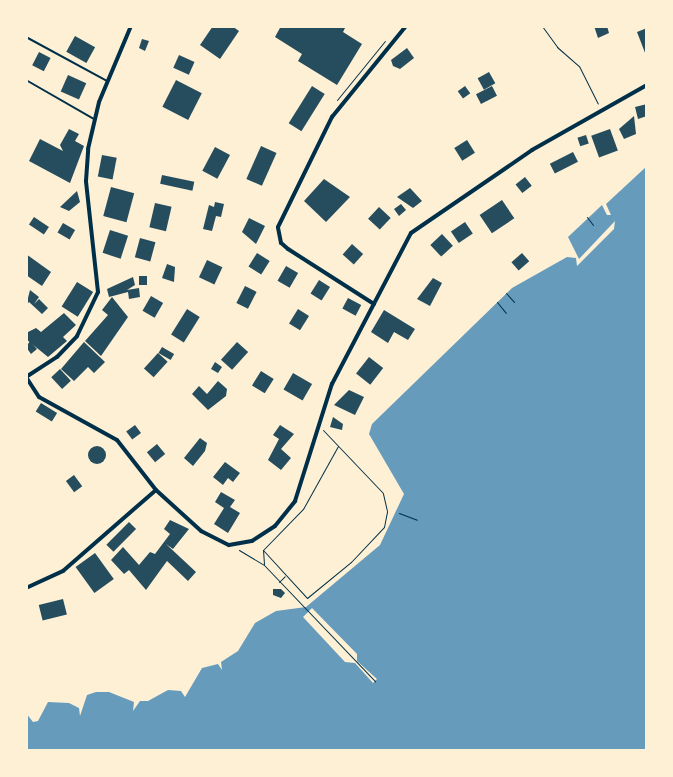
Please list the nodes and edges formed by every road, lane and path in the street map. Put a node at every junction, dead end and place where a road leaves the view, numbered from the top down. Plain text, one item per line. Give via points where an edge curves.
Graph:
1 (132, 26) edge
2 (406, 26) edge
3 (542, 26) edge
4 (390, 36) dead end
5 (26, 37) edge
6 (26, 80) edge
7 (107, 81) junction
8 (647, 85) edge
9 (598, 104) dead end
10 (332, 107) dead end
11 (94, 119) junction
12 (587, 217) dead end
13 (593, 225) dead end
14 (506, 293) dead end
15 (497, 302) dead end
16 (514, 302) dead end
17 (374, 304) junction
18 (506, 313) dead end
19 (26, 377) edge
20 (319, 426) junction
21 (338, 445) junction
22 (156, 490) junction
23 (399, 512) dead end
24 (417, 520) dead end
25 (229, 545) junction
26 (263, 550) junction
27 (264, 565) junction
28 (285, 576) junction
29 (278, 582) junction
30 (26, 588) edge
31 (375, 681) dead end

1 - 7 street
2 - 17 street via 332,117 278,227 281,243 288,249
3 - 9 path via 556,47 579,66
4 - 10 path
5 - 7 lane
6 - 11 lane
7 - 11 street
8 - 17 street via 532,150 417,228
11 - 19 street via 86,181 98,292 77,336 57,357
12 - 13 path
14 - 16 path
15 - 18 path
17 - 20 street via 332,384
19 - 22 street via 39,397 117,440
20 - 21 path
20 - 25 street via 297,497 287,513 252,540
21 - 26 path via 303,508
21 - 28 path via 382,493 387,511 384,526 351,562 307,598
22 - 25 street via 201,531
22 - 30 street via 63,571
23 - 24 path
25 - 27 path
26 - 27 path
26 - 28 path
27 - 29 path
28 - 29 path
29 - 31 path

